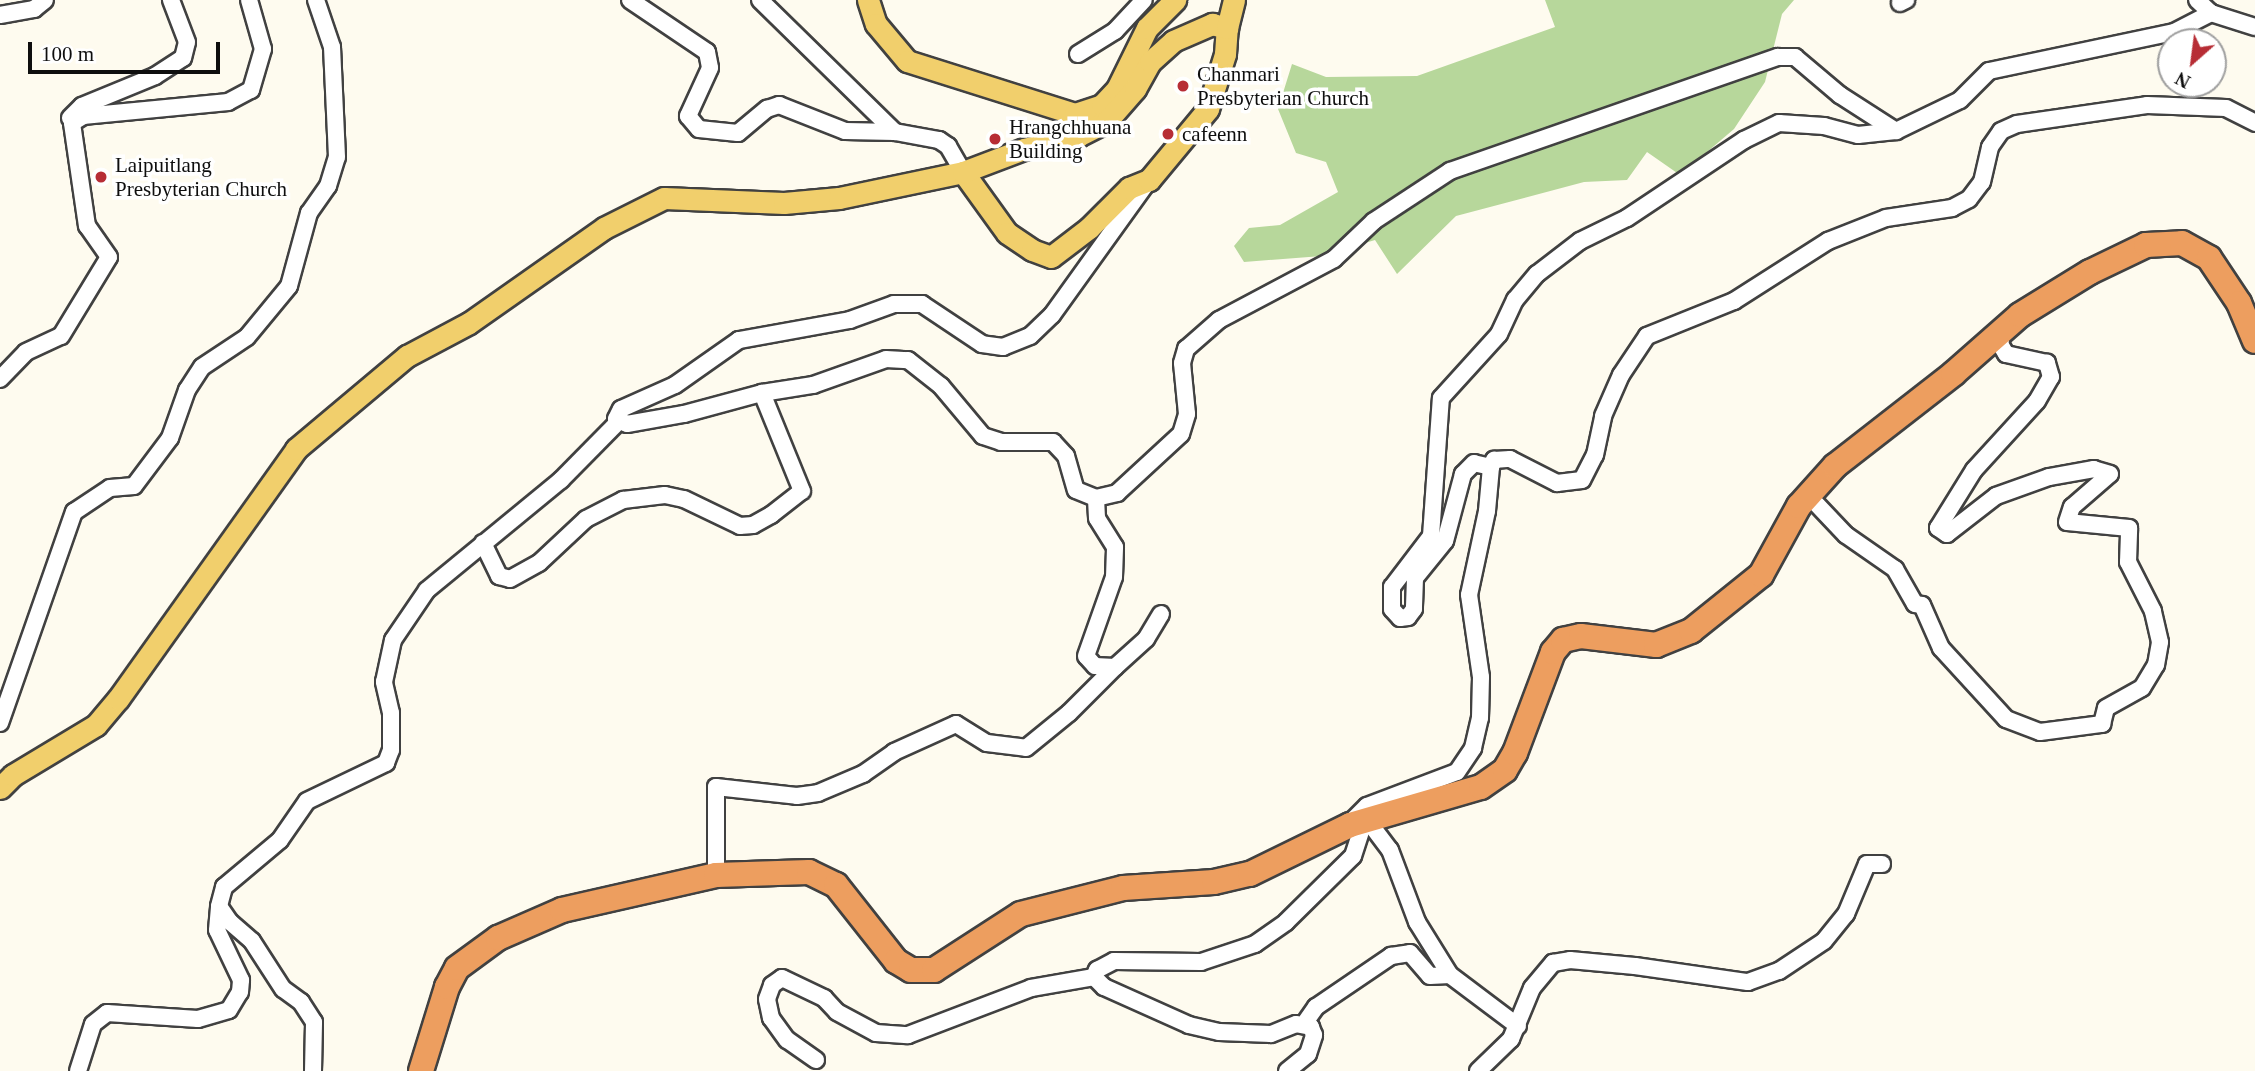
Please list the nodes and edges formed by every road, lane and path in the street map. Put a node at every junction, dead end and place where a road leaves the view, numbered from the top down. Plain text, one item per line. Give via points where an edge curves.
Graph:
1 (45, 0) edge
2 (172, 0) edge
3 (249, 0) edge
4 (316, 0) edge
5 (630, 0) edge
6 (760, 0) edge
7 (868, 0) edge
8 (1144, 0) edge
9 (1175, 0) edge
10 (1247, 0) edge
11 (2197, 0) edge
12 (2211, 13) junction
13 (0, 15) edge
14 (1230, 16) edge
15 (2255, 27) edge
16 (1078, 54) dead end
17 (72, 123) junction
18 (2255, 123) edge
19 (1896, 131) junction
20 (895, 132) junction
21 (963, 172) junction
22 (1149, 180) junction
23 (2003, 330) junction
24 (2255, 341) edge
25 (0, 379) edge
26 (762, 393) junction
27 (618, 422) junction
28 (1491, 467) junction
29 (1808, 495) junction
30 (1096, 498) junction
31 (483, 543) junction
32 (1161, 614) dead end
33 (1115, 667) junction
34 (0, 723) edge
35 (0, 788) edge
36 (1361, 822) junction
37 (1882, 864) dead end
38 (716, 875) junction
39 (219, 906) junction
40 (1450, 975) junction
41 (1094, 977) junction
42 (1304, 1024) junction
43 (1518, 1026) junction
44 (816, 1060) dead end
45 (78, 1071) edge
46 (313, 1071) edge
47 (421, 1071) edge
48 (1287, 1071) edge
49 (1478, 1071) edge

1 - 13 street via 34,9
2 - 17 street via 185,32 183,58 155,76 82,106 71,116
3 - 17 street via 262,49 251,90 228,102 83,116
4 - 34 street via 332,47 337,157 333,176 305,224 289,286 247,337 202,368 187,390 170,438 134,486 110,488 74,512
5 - 20 street via 707,52 709,68 688,116 699,129 738,133 779,105 845,131
6 - 20 street
7 - 9 main road via 876,24 907,61 1075,114 1102,105 1110,97 1147,28
8 - 16 street via 1115,31
10 - 14 street
11 - 12 street
12 - 15 street
12 - 19 street via 2174,32 1989,71 1960,100
14 - 21 main road via 1173,41 1150,62 1135,89 1106,122 1077,136 1024,149
14 - 22 main road via 1225,54 1208,109
17 - 25 street via 87,226 108,257 61,336 26,352
18 - 28 street via 2226,108 2147,105 2017,124 2001,131 1990,147 1982,182 1969,199 1952,208 1886,218 1828,241 1734,301 1647,336 1621,375 1582,480 1557,483 1510,459 1494,460
19 - 28 street via 1858,135 1824,126 1780,123 1744,140 1536,274 1515,300 1499,334 1441,398 1431,536 1392,587 1396,615 1408,617 1414,610 1415,578 1445,541 1463,474 1474,463
19 - 30 street via 1840,95 1796,57 1778,57 1450,171 1374,221 1334,259 1219,320 1186,349 1182,363 1187,414 1181,434 1140,477 1117,494
20 - 21 street via 945,143
21 - 22 main road via 1007,233 1051,257 1129,188
21 - 35 main road via 814,201 664,198 604,228 469,323 407,356 296,449 96,725 13,775
22 - 27 street via 1103,248 1030,336 1003,347 982,344 922,304 894,304 850,320 740,340 675,385 621,409
23 - 24 highway via 2090,272 2146,245 2167,241 2195,248 2209,258 2239,303
23 - 29 highway via 1835,466
23 - 29 street via 2000,344 2006,354 2047,363 2051,377 2037,401 1974,470 1938,528 1952,531 1981,505 2041,479 2077,470 2110,474 2072,507 2067,522 2129,528 2128,562 2153,611 2160,642 2152,675 2142,688 2106,708 2102,724 2040,732 2006,719 1941,648 1922,605 1914,604 1895,569 1846,535
26 - 27 street via 684,414
26 - 30 street via 813,385 886,359 908,360 941,386 984,436 1001,442 1044,440 1062,448 1076,490
26 - 31 street via 802,491 771,515 740,526 684,499 665,495 623,500 586,519 540,563 510,579 499,576
27 - 31 street via 561,480
28 - 36 street via 1487,511 1469,595 1481,677 1474,748 1457,772 1367,806
29 - 36 highway via 1761,575 1691,631 1656,645 1581,636 1563,640 1553,652 1515,753 1497,777 1458,797
30 - 33 street via 1097,518 1115,547 1114,577 1086,653 1089,663
31 - 39 street via 427,590 393,640 384,682 391,713 391,750 386,763 307,800 280,840 224,887
32 - 33 street via 1146,639
33 - 38 street via 1026,748 987,743 956,724 818,793 797,796 716,787
36 - 38 highway via 1250,874 1214,882 1123,888 1021,914 934,970 911,970 896,961 879,945 850,900 824,877 783,871
36 - 40 street via 1390,850 1417,922
36 - 41 street via 1353,856 1286,922 1255,944 1200,962 1114,961 1097,970
37 - 43 street via 1867,864 1836,930 1764,978 1728,982 1635,966 1570,960 1553,963 1532,988
38 - 47 highway via 562,910 473,952 447,986
39 - 45 street via 217,930 242,980 229,1010 198,1019 107,1013 93,1024
39 - 46 street via 314,1023
40 - 42 street via 1430,976 1410,953 1391,956 1316,1007
40 - 43 street
41 - 42 street via 1104,987 1189,1025 1219,1032 1271,1034
41 - 44 street via 1031,988 908,1035 876,1033 837,1012 824,998 782,978 772,985 767,999 771,1018 787,1040
42 - 48 street via 1311,1027 1313,1044
43 - 49 street via 1501,1051

